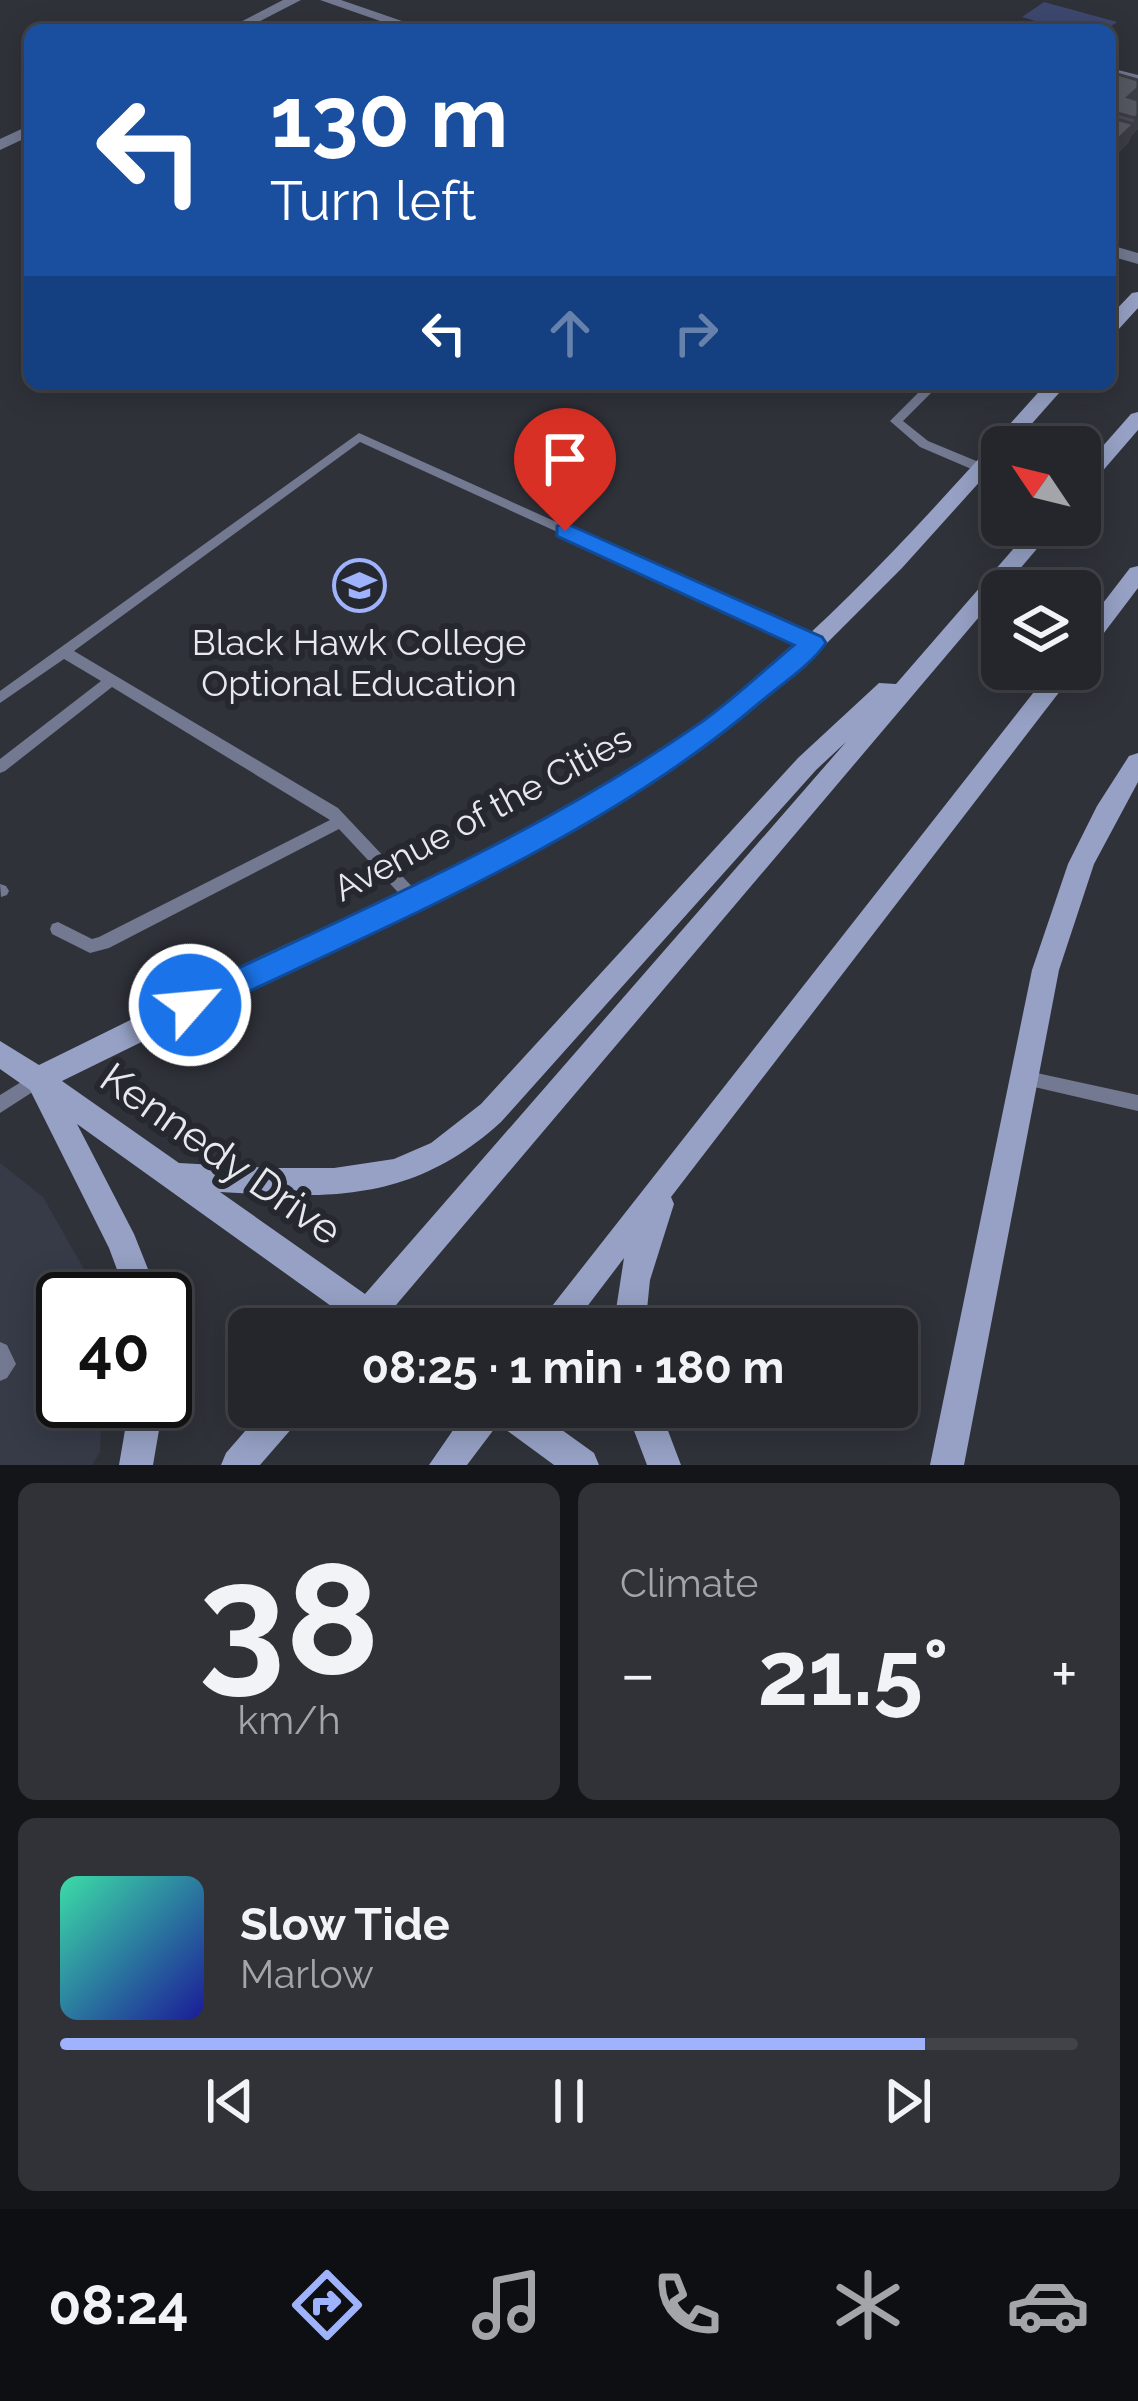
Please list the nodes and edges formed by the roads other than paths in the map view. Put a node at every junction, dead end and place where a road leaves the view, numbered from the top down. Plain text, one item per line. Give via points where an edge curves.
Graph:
1 (294, 0) edge
2 (327, 0) edge
3 (244, 24) edge
4 (402, 24) edge
5 (1138, 297) edge
6 (1116, 321) edge
7 (928, 390) edge
8 (1052, 390) edge
9 (1138, 418) edge
10 (1019, 426) edge
11 (1101, 461) edge
12 (981, 467) joint
13 (1028, 546) edge
14 (1008, 570) edge
15 (1138, 573) edge
16 (981, 601) joint
17 (1101, 621) edge
18 (813, 643) junction
19 (64, 652) junction
20 (112, 680) junction
21 (1049, 690) edge
22 (0, 698) edge
23 (1138, 762) edge
24 (0, 766) edge
25 (340, 821) junction
26 (414, 898) junction
27 (58, 929) dead end
28 (0, 1053) edge
29 (1023, 1078) junction
30 (39, 1079) junction
31 (1138, 1103) edge
32 (0, 1106) edge
33 (179, 1176) junction
34 (669, 1178) junction
35 (134, 1272) edge
36 (349, 1308) edge
37 (384, 1308) edge
38 (567, 1308) edge
39 (630, 1308) edge
40 (0, 1352) edge
41 (0, 1371) edge
42 (142, 1428) edge
43 (270, 1428) edge
44 (474, 1428) edge
45 (531, 1428) edge
46 (650, 1428) edge
47 (136, 1465) edge
48 (238, 1465) edge
49 (446, 1465) edge
50 (582, 1465) edge
51 (664, 1465) edge
52 (947, 1465) edge

1 - 3 street
2 - 4 street
5 - 6 main road
7 - 12 lane via 896,421 924,444
8 - 10 main road, Avenue of the Cities
9 - 11 main road
12 - 18 main road, Avenue of the Cities
13 - 14 main road
15 - 17 main road
16 - 33 main road via 807,764 460,1141 427,1161 372,1175
16 - 37 main road
18 - 19 lane via 359,437
18 - 26 main road, Avenue of the Cities via 661,763
19 - 20 lane
19 - 22 lane
20 - 24 lane
20 - 25 lane
21 - 34 main road
23 - 29 main road via 1074,872 1042,973
25 - 26 lane
25 - 27 lane via 90,946
26 - 30 main road, Avenue of the Cities
28 - 30 main road, Kennedy Drive
29 - 31 lane
29 - 52 main road
30 - 32 lane
30 - 33 main road, Kennedy Drive
30 - 35 main road
33 - 36 main road, Kennedy Drive
34 - 38 main road
34 - 39 main road
40 - 41 lane
42 - 47 main road
43 - 48 main road
44 - 49 main road
45 - 50 main road
46 - 51 main road

